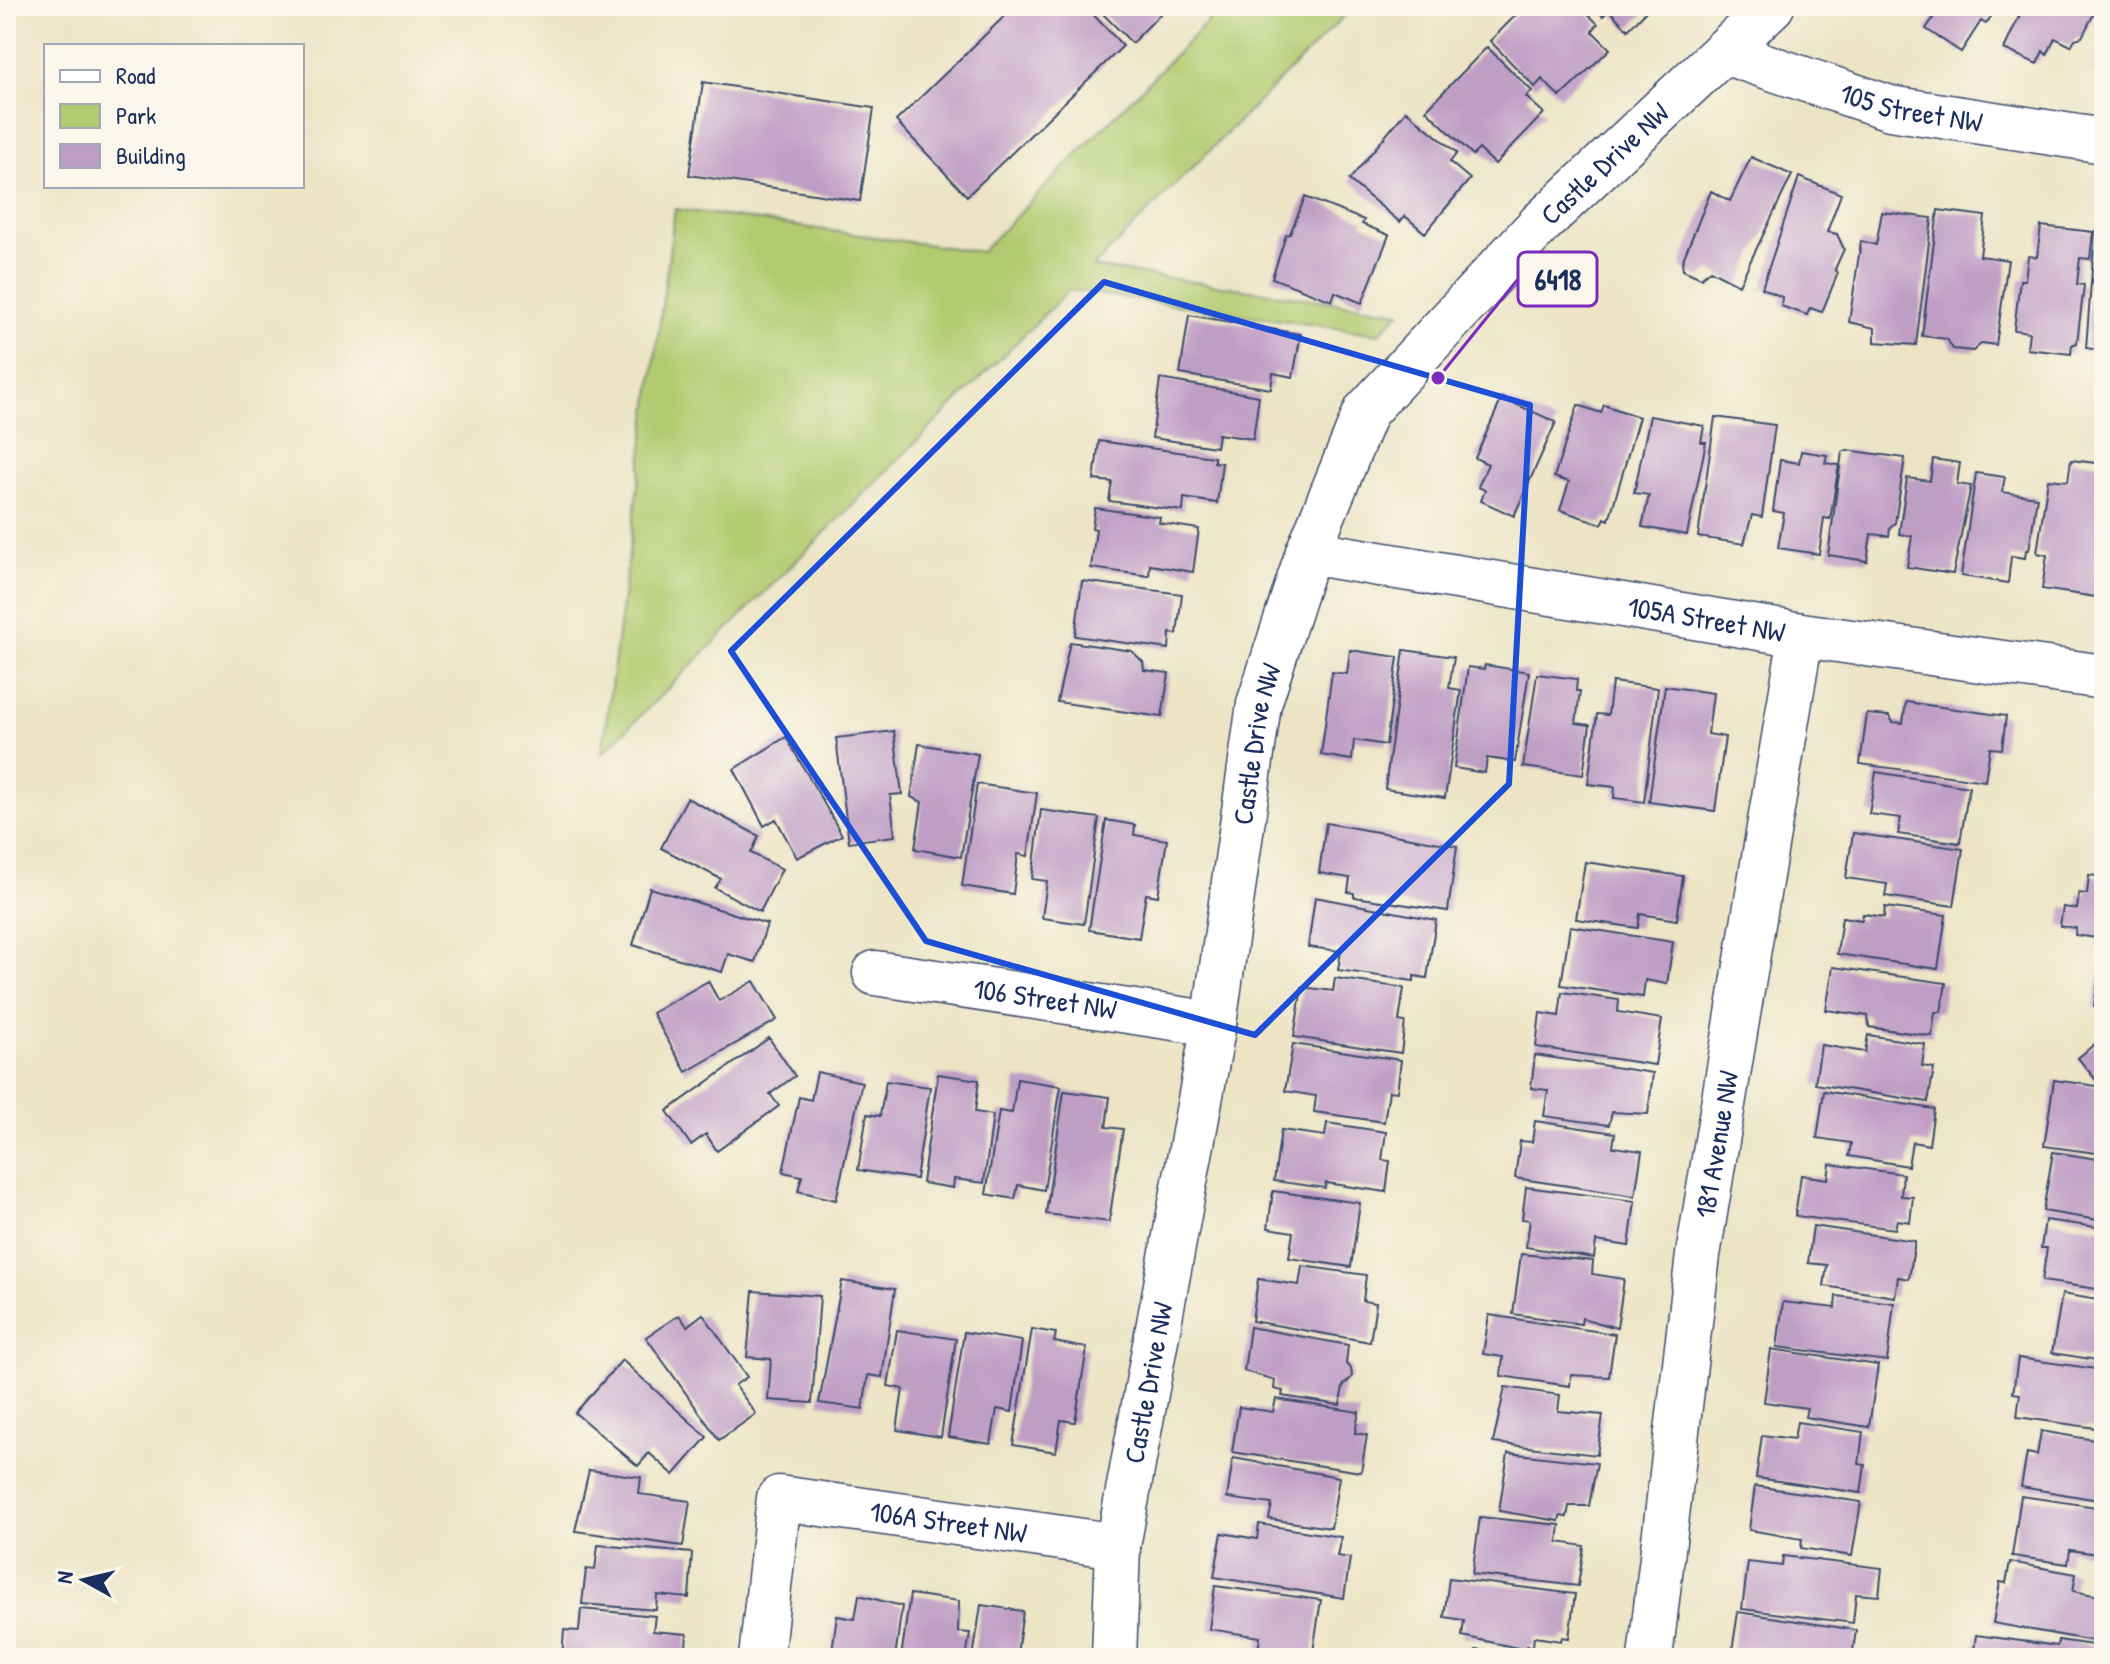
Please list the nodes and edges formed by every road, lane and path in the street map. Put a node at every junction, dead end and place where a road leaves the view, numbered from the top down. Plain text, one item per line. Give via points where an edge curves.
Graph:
1 (1772, 6) edge
2 (1724, 52) junction
3 (2104, 141) edge
4 (1308, 552) junction
5 (1801, 635) junction
6 (2104, 677) edge
7 (875, 973) dead end
8 (1214, 1024) junction
9 (1118, 1546) junction
10 (761, 1658) edge
11 (1114, 1658) edge
12 (1650, 1658) edge

1 - 2 street, Castle Drive NW
2 - 3 street, 105 Street NW via 1890,108
2 - 4 street, Castle Drive NW via 1540,224 1366,411
4 - 5 street, 105A Street NW
4 - 8 street, Castle Drive NW via 1259,704
5 - 6 street, 105A Street NW
5 - 12 street, 181 Avenue NW via 1698,1255
7 - 8 street, 106 Street NW
8 - 9 street, Castle Drive NW
9 - 10 street, 106A Street NW via 779,1498
9 - 11 street, Castle Drive NW

